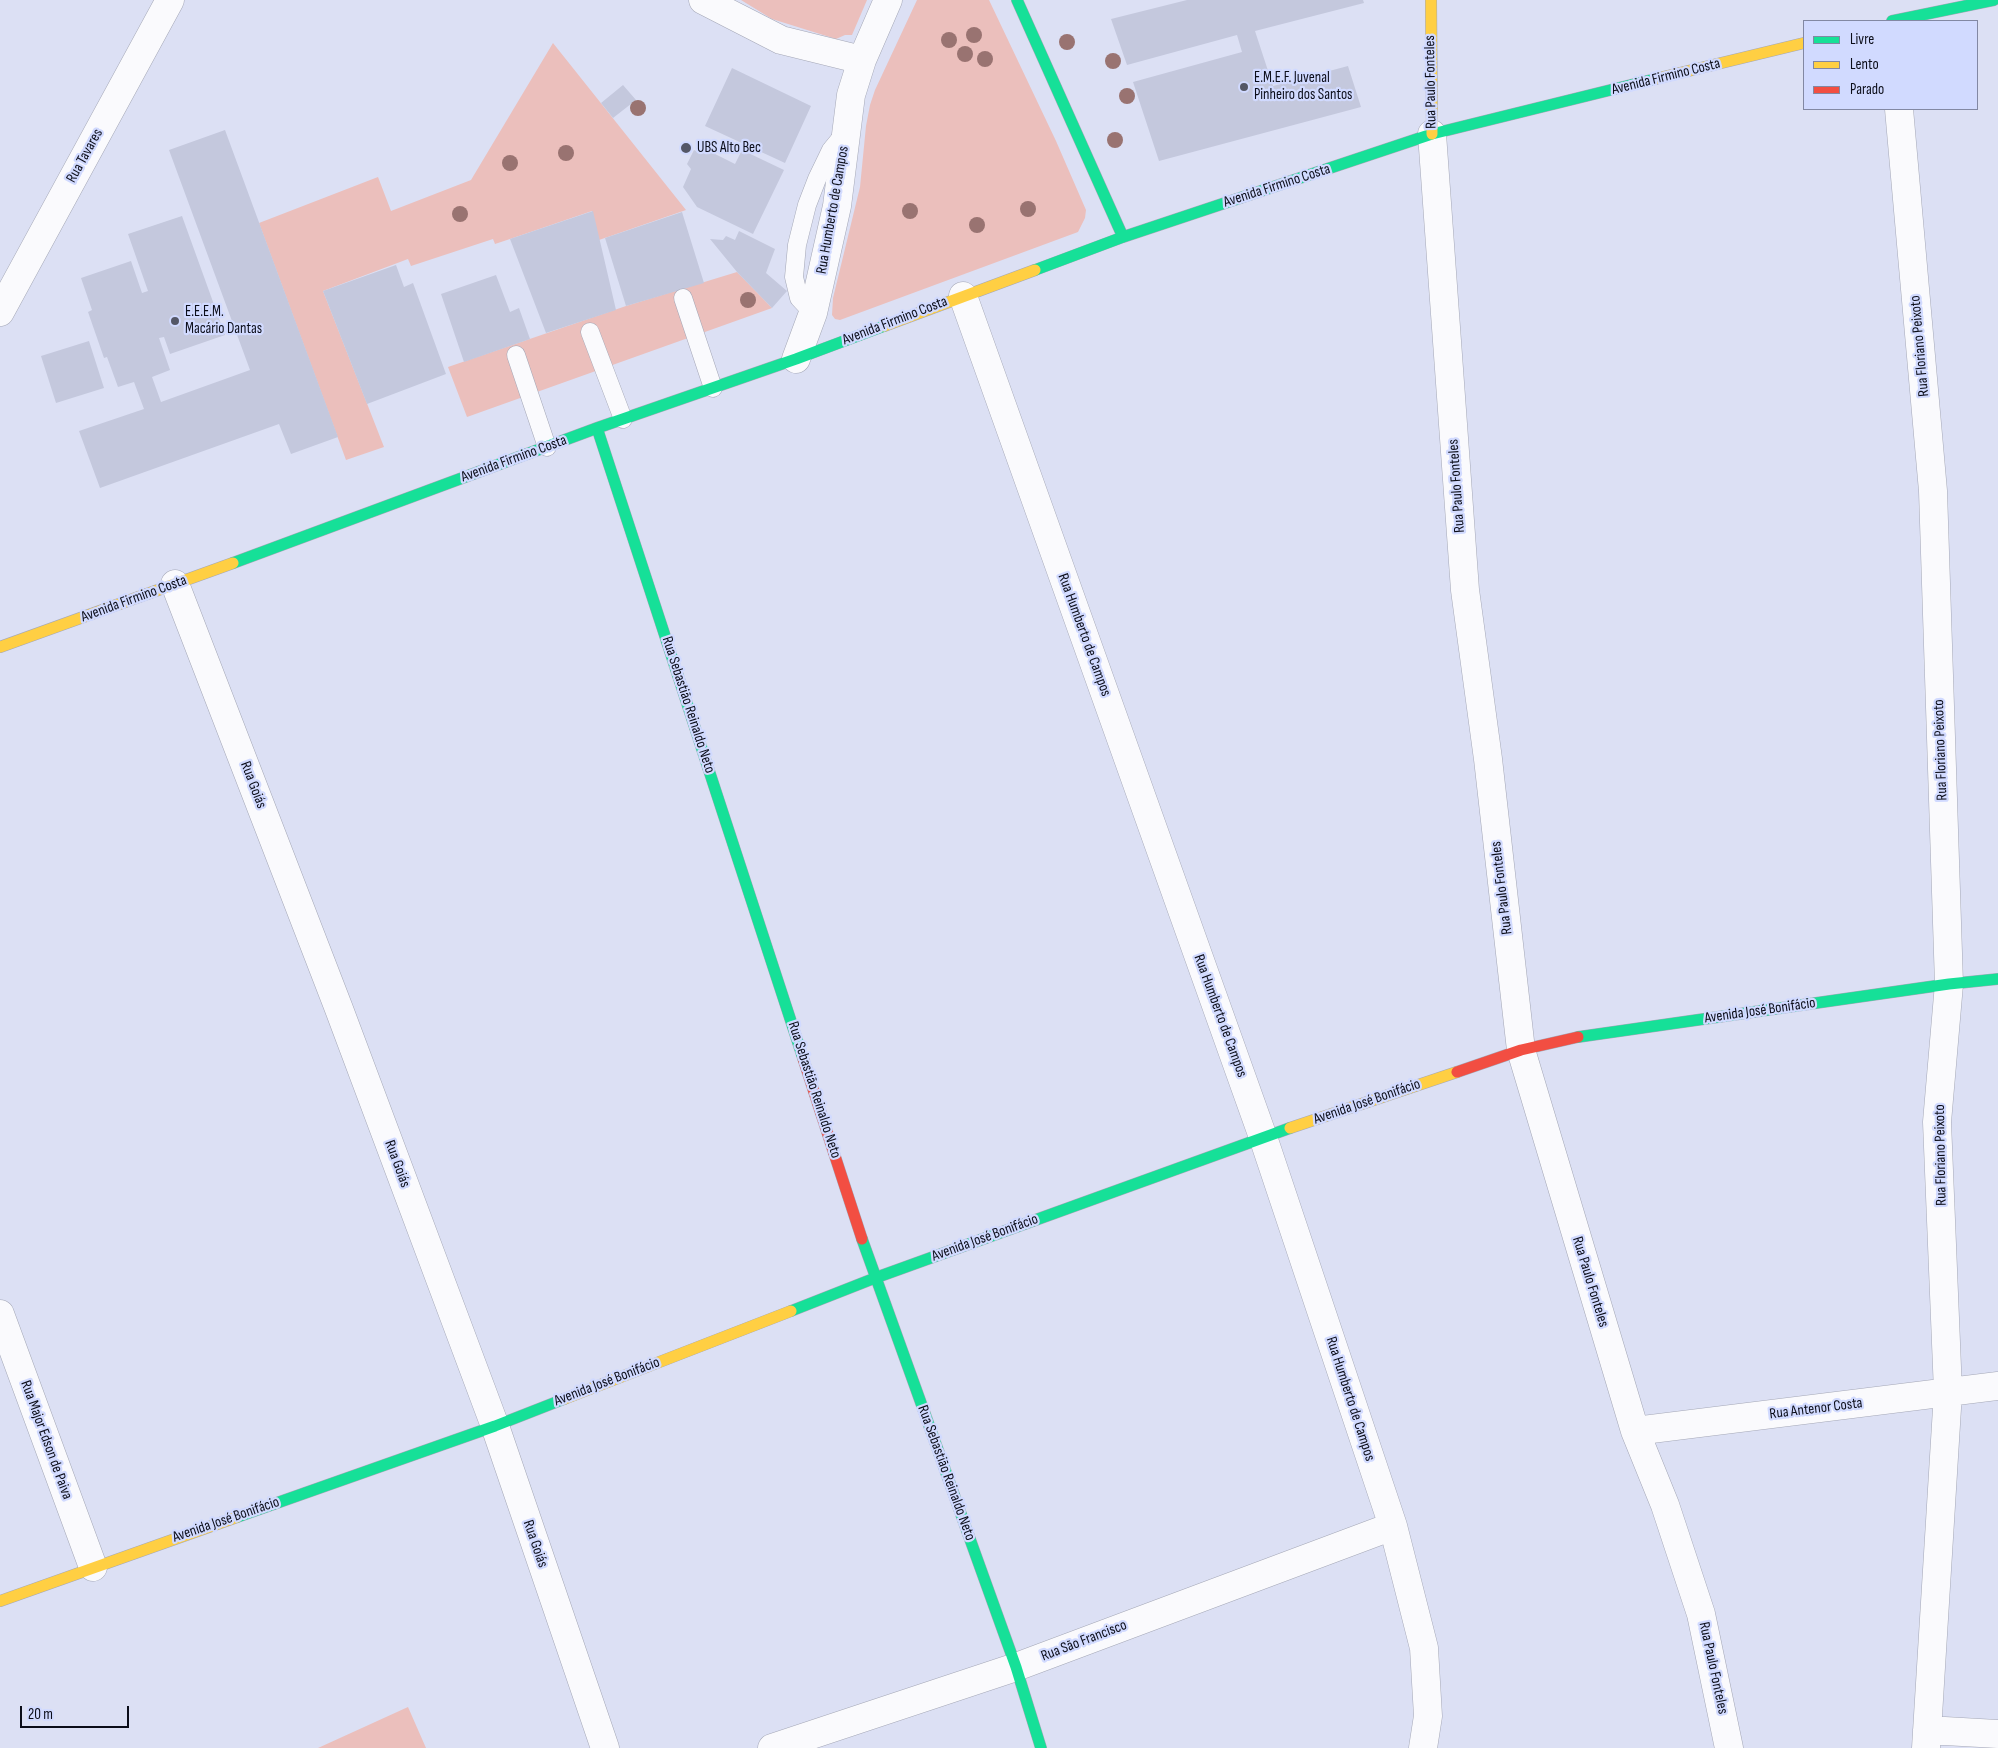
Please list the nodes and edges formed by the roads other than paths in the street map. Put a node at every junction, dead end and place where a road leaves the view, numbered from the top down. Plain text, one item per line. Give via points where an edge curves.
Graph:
1 (170, 0) edge
2 (703, 0) edge
3 (888, 0) edge
4 (1017, 0) edge
5 (1431, 0) edge
6 (1994, 0) edge
7 (1897, 20) edge
8 (1803, 43) edge
9 (862, 60) junction
10 (1899, 110) edge
11 (1432, 134) junction
12 (1123, 237) junction
13 (963, 296) junction
14 (683, 298) dead end
15 (0, 312) edge
16 (590, 332) dead end
17 (516, 355) dead end
18 (796, 359) junction
19 (713, 388) junction
20 (623, 419) junction
21 (597, 428) junction
22 (546, 446) junction
23 (175, 584) junction
24 (0, 647) edge
25 (1998, 979) edge
26 (1949, 984) junction
27 (1521, 1050) junction
28 (1263, 1137) junction
29 (875, 1278) junction
30 (0, 1314) edge
31 (1998, 1386) edge
32 (1948, 1392) junction
33 (495, 1426) junction
34 (1635, 1431) junction
35 (1393, 1526) junction
36 (93, 1566) junction
37 (0, 1601) edge
38 (1016, 1667) junction
39 (1998, 1734) edge
40 (1926, 1739) edge
41 (605, 1748) edge
42 (772, 1748) edge
43 (1040, 1748) edge
44 (1423, 1748) edge
45 (1730, 1748) edge

1 - 15 street, Rua Tavares
2 - 9 street via 781,40
3 - 9 street, Rua Humberto de Campos
4 - 12 street
5 - 11 street, Rua Paulo Fonteles
6 - 7 street
8 - 11 street, Avenida Firmino Costa
9 - 18 street, Rua Humberto de Campos via 851,95 836,206 813,313
10 - 26 street, Rua Floriano Peixoto via 1933,491
11 - 12 street, Avenida Firmino Costa
11 - 27 street, Rua Paulo Fonteles via 1465,590
12 - 13 street, Avenida Firmino Costa
13 - 18 street, Avenida Firmino Costa
13 - 28 street, Rua Humberto de Campos
14 - 19 lane
16 - 20 lane
17 - 22 lane
18 - 19 street, Avenida Firmino Costa
19 - 20 street, Avenida Firmino Costa
20 - 21 street, Avenida Firmino Costa
21 - 22 street, Avenida Firmino Costa
21 - 29 street, Rua Sebastião Reinaldo Neto
22 - 23 street, Avenida Firmino Costa
23 - 24 street, Avenida Firmino Costa
23 - 33 street, Rua Goiás via 332,990
25 - 26 street, Avenida José Bonifácio
26 - 27 street, Avenida José Bonifácio via 1566,1039
26 - 32 street, Rua Floriano Peixoto via 1938,1122
27 - 28 street, Avenida José Bonifácio
27 - 34 street, Rua Paulo Fonteles
28 - 29 street, Avenida José Bonifácio
28 - 35 street, Rua Humberto de Campos
29 - 33 street, Avenida José Bonifácio
29 - 38 street, Rua Sebastião Reinaldo Neto
30 - 36 street, Rua Major Edson de Paiva
31 - 32 street, Rua Antenor Costa
32 - 34 street, Rua Antenor Costa
32 - 40 street, Rua Floriano Peixoto
33 - 36 street, Avenida José Bonifácio
33 - 41 street, Rua Goiás
34 - 45 street, Rua Paulo Fonteles via 1666,1505 1701,1614
35 - 38 street, Rua São Francisco
35 - 44 street, Rua Humberto de Campos via 1424,1648 1428,1716
36 - 37 street, Avenida José Bonifácio
38 - 42 street, Rua São Francisco
38 - 43 street, Rua Sebastião Reinaldo Neto
39 - 40 street

